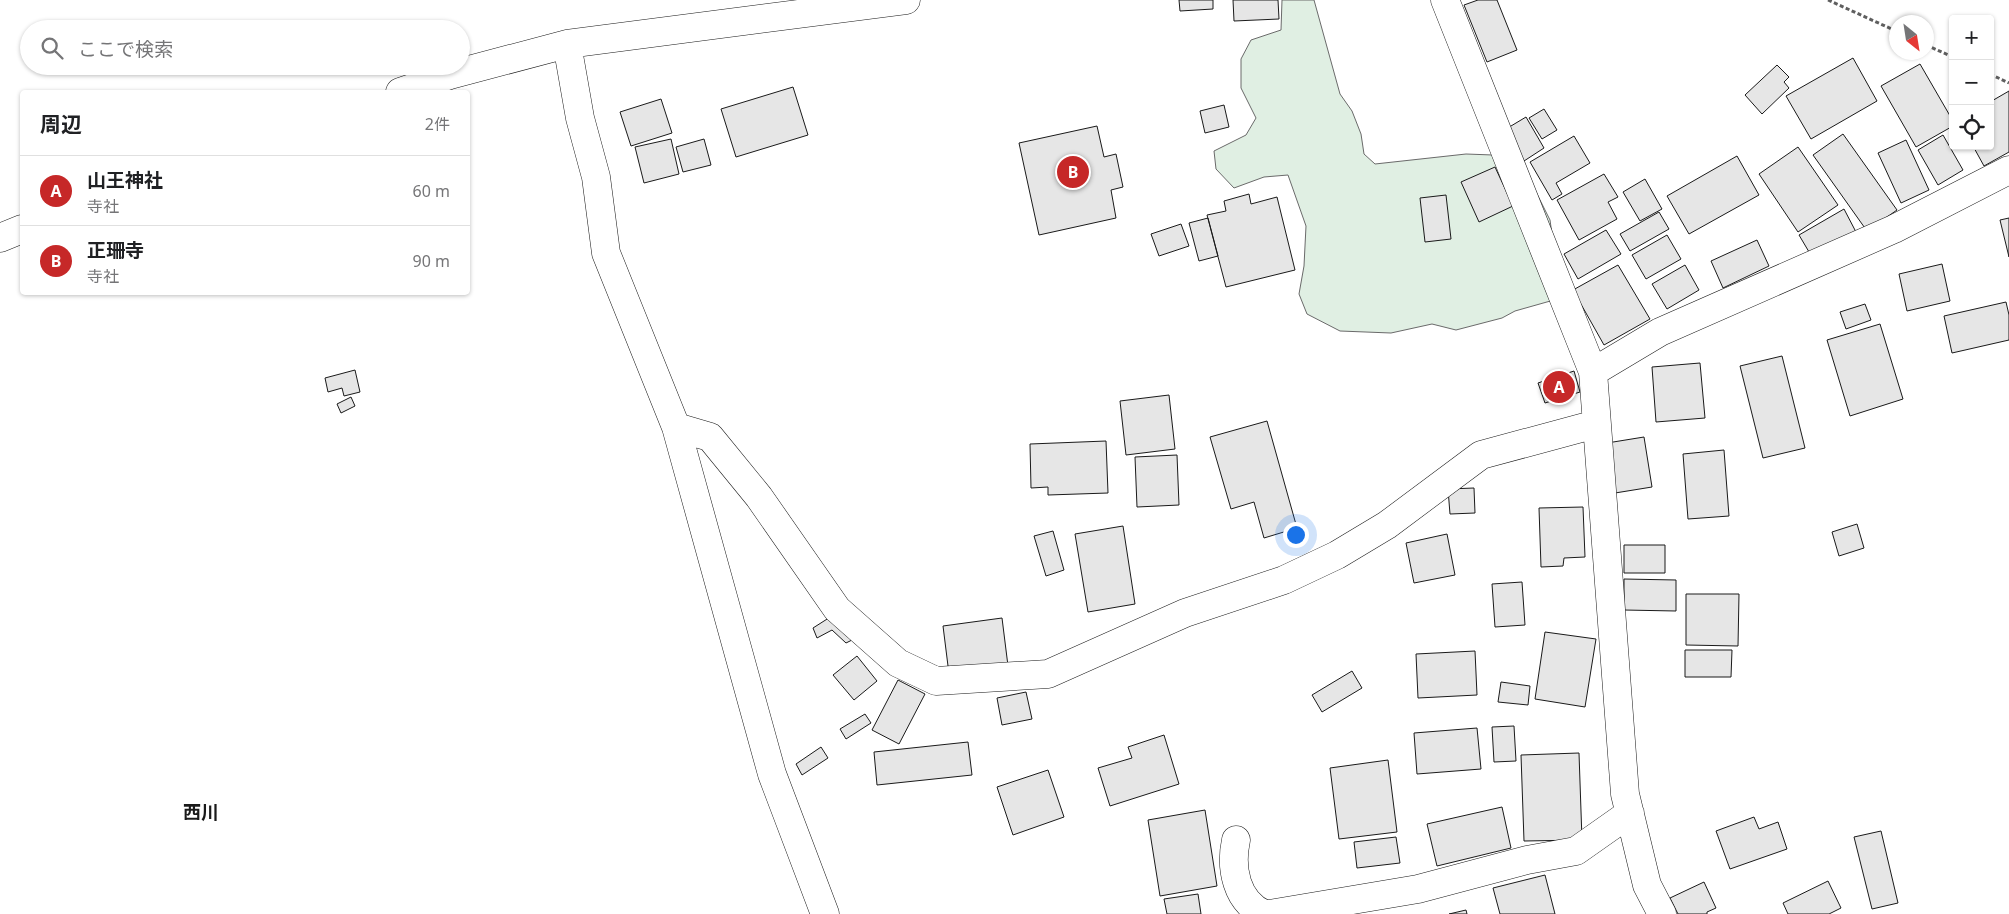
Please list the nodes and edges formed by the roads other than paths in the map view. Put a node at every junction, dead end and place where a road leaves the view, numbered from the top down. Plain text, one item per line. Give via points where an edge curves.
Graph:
1 (906, 0) edge
2 (1445, 0) edge
3 (567, 44) junction
4 (470, 70) edge
5 (450, 75) edge
6 (406, 90) edge
7 (2009, 170) edge
8 (20, 230) edge
9 (0, 238) edge
10 (1593, 372) junction
11 (1596, 424) junction
12 (676, 428) junction
13 (1630, 813) junction
14 (1236, 840) dead end
15 (825, 914) edge
16 (1264, 914) edge
17 (1270, 914) edge
18 (1662, 914) edge

1 - 3 street
2 - 10 street
3 - 4 street
3 - 12 street via 580,118 596,177 606,253
5 - 6 street
7 - 10 street via 1894,229 1660,332
8 - 9 street
10 - 11 street
11 - 12 street via 1481,455 1387,525 1337,555 1284,580 1185,613 1048,674 936,681 898,663 837,609 759,498 710,437
11 - 13 street via 1625,794
12 - 15 street via 772,774
13 - 17 street via 1576,851 1527,860 1418,889
13 - 18 street via 1647,885
14 - 16 street via 1232,859 1236,880 1242,895 1255,910

